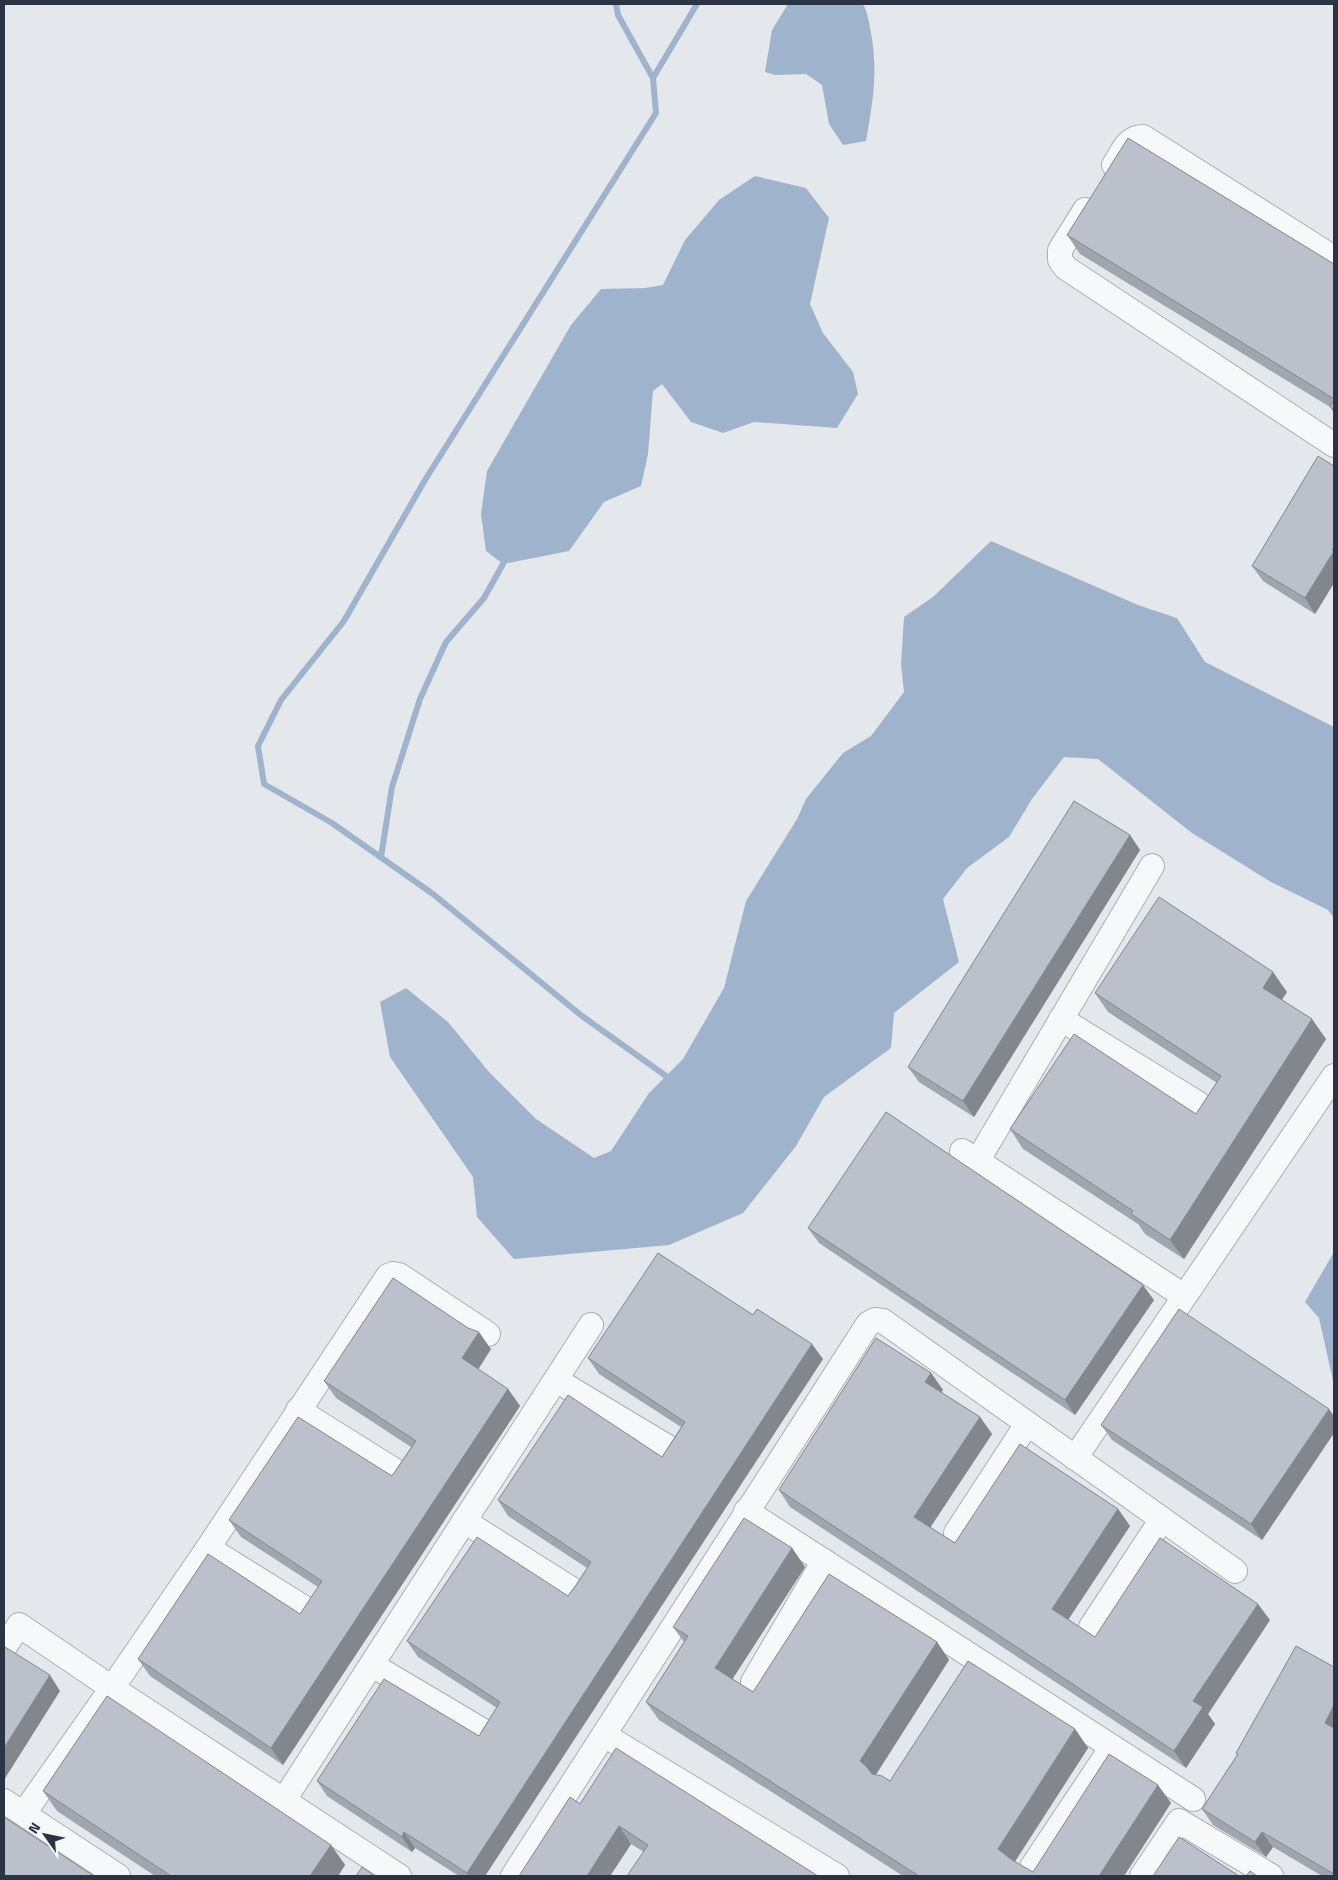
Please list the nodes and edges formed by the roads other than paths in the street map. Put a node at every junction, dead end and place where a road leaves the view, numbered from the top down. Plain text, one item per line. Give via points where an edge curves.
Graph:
1 (1334, 258) edge
2 (1334, 445) edge
3 (1152, 866) dead end
4 (1061, 1019) junction
5 (1334, 1076) edge
6 (1199, 1104) dead end
7 (1184, 1296) junction
8 (591, 1325) dead end
9 (488, 1334) dead end
10 (556, 1380) junction
11 (298, 1410) junction
12 (1028, 1424) junction
13 (666, 1446) dead end
14 (1075, 1458) junction
15 (397, 1472) edge
16 (746, 1511) junction
17 (1162, 1519) junction
18 (464, 1521) junction
19 (956, 1533) dead end
20 (208, 1548) junction
21 (824, 1561) junction
22 (1235, 1571) dead end
23 (576, 1592) edge
24 (306, 1610) edge
25 (1091, 1626) dead end
26 (4, 1648) edge
27 (372, 1665) junction
28 (753, 1682) dead end
29 (112, 1688) junction
30 (485, 1732) edge
31 (604, 1734) junction
32 (1112, 1747) junction
33 (1193, 1799) dead end
34 (284, 1800) junction
35 (4, 1801) edge
36 (24, 1813) junction
37 (364, 1867) edge
38 (1032, 1867) dead end
39 (118, 1876) edge
40 (399, 1876) edge
41 (513, 1876) edge
42 (837, 1876) edge
43 (1142, 1876) edge
44 (1271, 1876) edge

1 - 2 street via 1144,137 1130,140 1060,250 1060,260 1066,268
3 - 4 street
4 - 6 street
4 - 7 street via 970,1156
5 - 7 street
7 - 14 street
8 - 10 street
9 - 11 street via 393,1274 388,1276
10 - 13 street
10 - 18 street
11 - 15 street
11 - 20 street
12 - 14 street
12 - 16 street via 883,1321 875,1320 868,1324
12 - 19 street
14 - 17 street
16 - 21 street
16 - 31 street
17 - 22 street
17 - 25 street
18 - 23 street
18 - 27 street
20 - 24 street
20 - 29 street
21 - 28 street
21 - 32 street via 967,1665
26 - 29 street via 19,1625
27 - 30 street
27 - 34 street
29 - 34 street
29 - 36 street
31 - 41 street
31 - 42 street
32 - 33 street
32 - 38 street
34 - 37 street
35 - 36 street
36 - 39 street
37 - 40 street
43 - 44 street via 1179,1821

